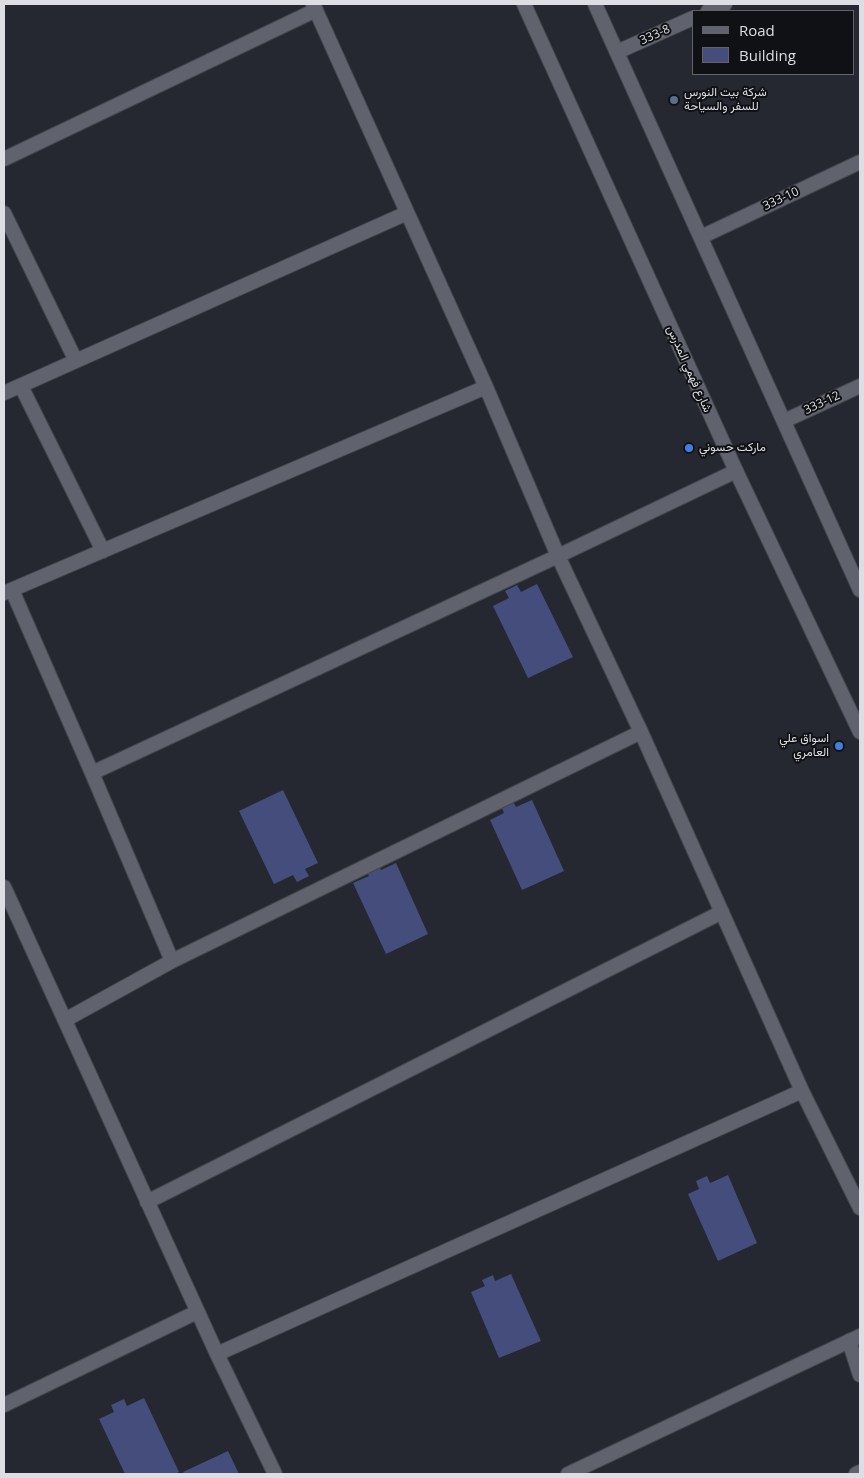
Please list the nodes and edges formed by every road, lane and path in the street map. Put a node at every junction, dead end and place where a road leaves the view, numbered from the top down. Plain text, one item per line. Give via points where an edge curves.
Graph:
1 (524, 4) edge
2 (596, 4) edge
3 (725, 4) edge
4 (315, 7) edge
5 (710, 10) edge
6 (692, 18) edge
7 (618, 52) junction
8 (4, 159) edge
9 (860, 162) edge
10 (407, 212) junction
11 (4, 213) edge
12 (701, 236) junction
13 (76, 361) junction
14 (21, 386) junction
15 (860, 386) edge
16 (486, 387) junction
17 (4, 393) edge
18 (784, 421) junction
19 (736, 471) junction
20 (103, 551) junction
21 (558, 556) junction
22 (860, 590) edge
23 (8, 592) edge
24 (641, 732) junction
25 (860, 732) edge
26 (92, 773) junction
27 (4, 886) edge
28 (722, 912) junction
29 (172, 961) junction
30 (65, 1020) junction
31 (802, 1091) junction
32 (147, 1202) junction
33 (860, 1208) edge
34 (197, 1312) junction
35 (855, 1338) edge
36 (216, 1354) junction
37 (860, 1375) edge
38 (4, 1404) edge
39 (860, 1472) edge
40 (275, 1474) edge
41 (568, 1474) edge
42 (856, 1474) edge

1 - 19 street, شارع فهمي المدرس
2 - 7 street
3 - 5 street
4 - 8 street
4 - 10 street
6 - 7 street, 333-8
7 - 12 street
9 - 12 street, 333-10
10 - 13 street
10 - 16 street
11 - 13 street
12 - 18 street
13 - 14 street
14 - 17 street
14 - 20 street
15 - 18 street, 333-12
16 - 20 street
16 - 21 street
18 - 22 street
19 - 21 street
19 - 25 street, شارع فهمي المدرس
20 - 23 street
21 - 24 street
21 - 26 street
23 - 26 street
24 - 28 street
24 - 29 street
26 - 29 street
27 - 30 street
28 - 31 street
28 - 32 street
29 - 30 street
30 - 32 street
31 - 33 street
31 - 36 street
32 - 34 street
34 - 36 street
34 - 38 street
35 - 37 street
35 - 41 street
36 - 40 street
39 - 42 street

